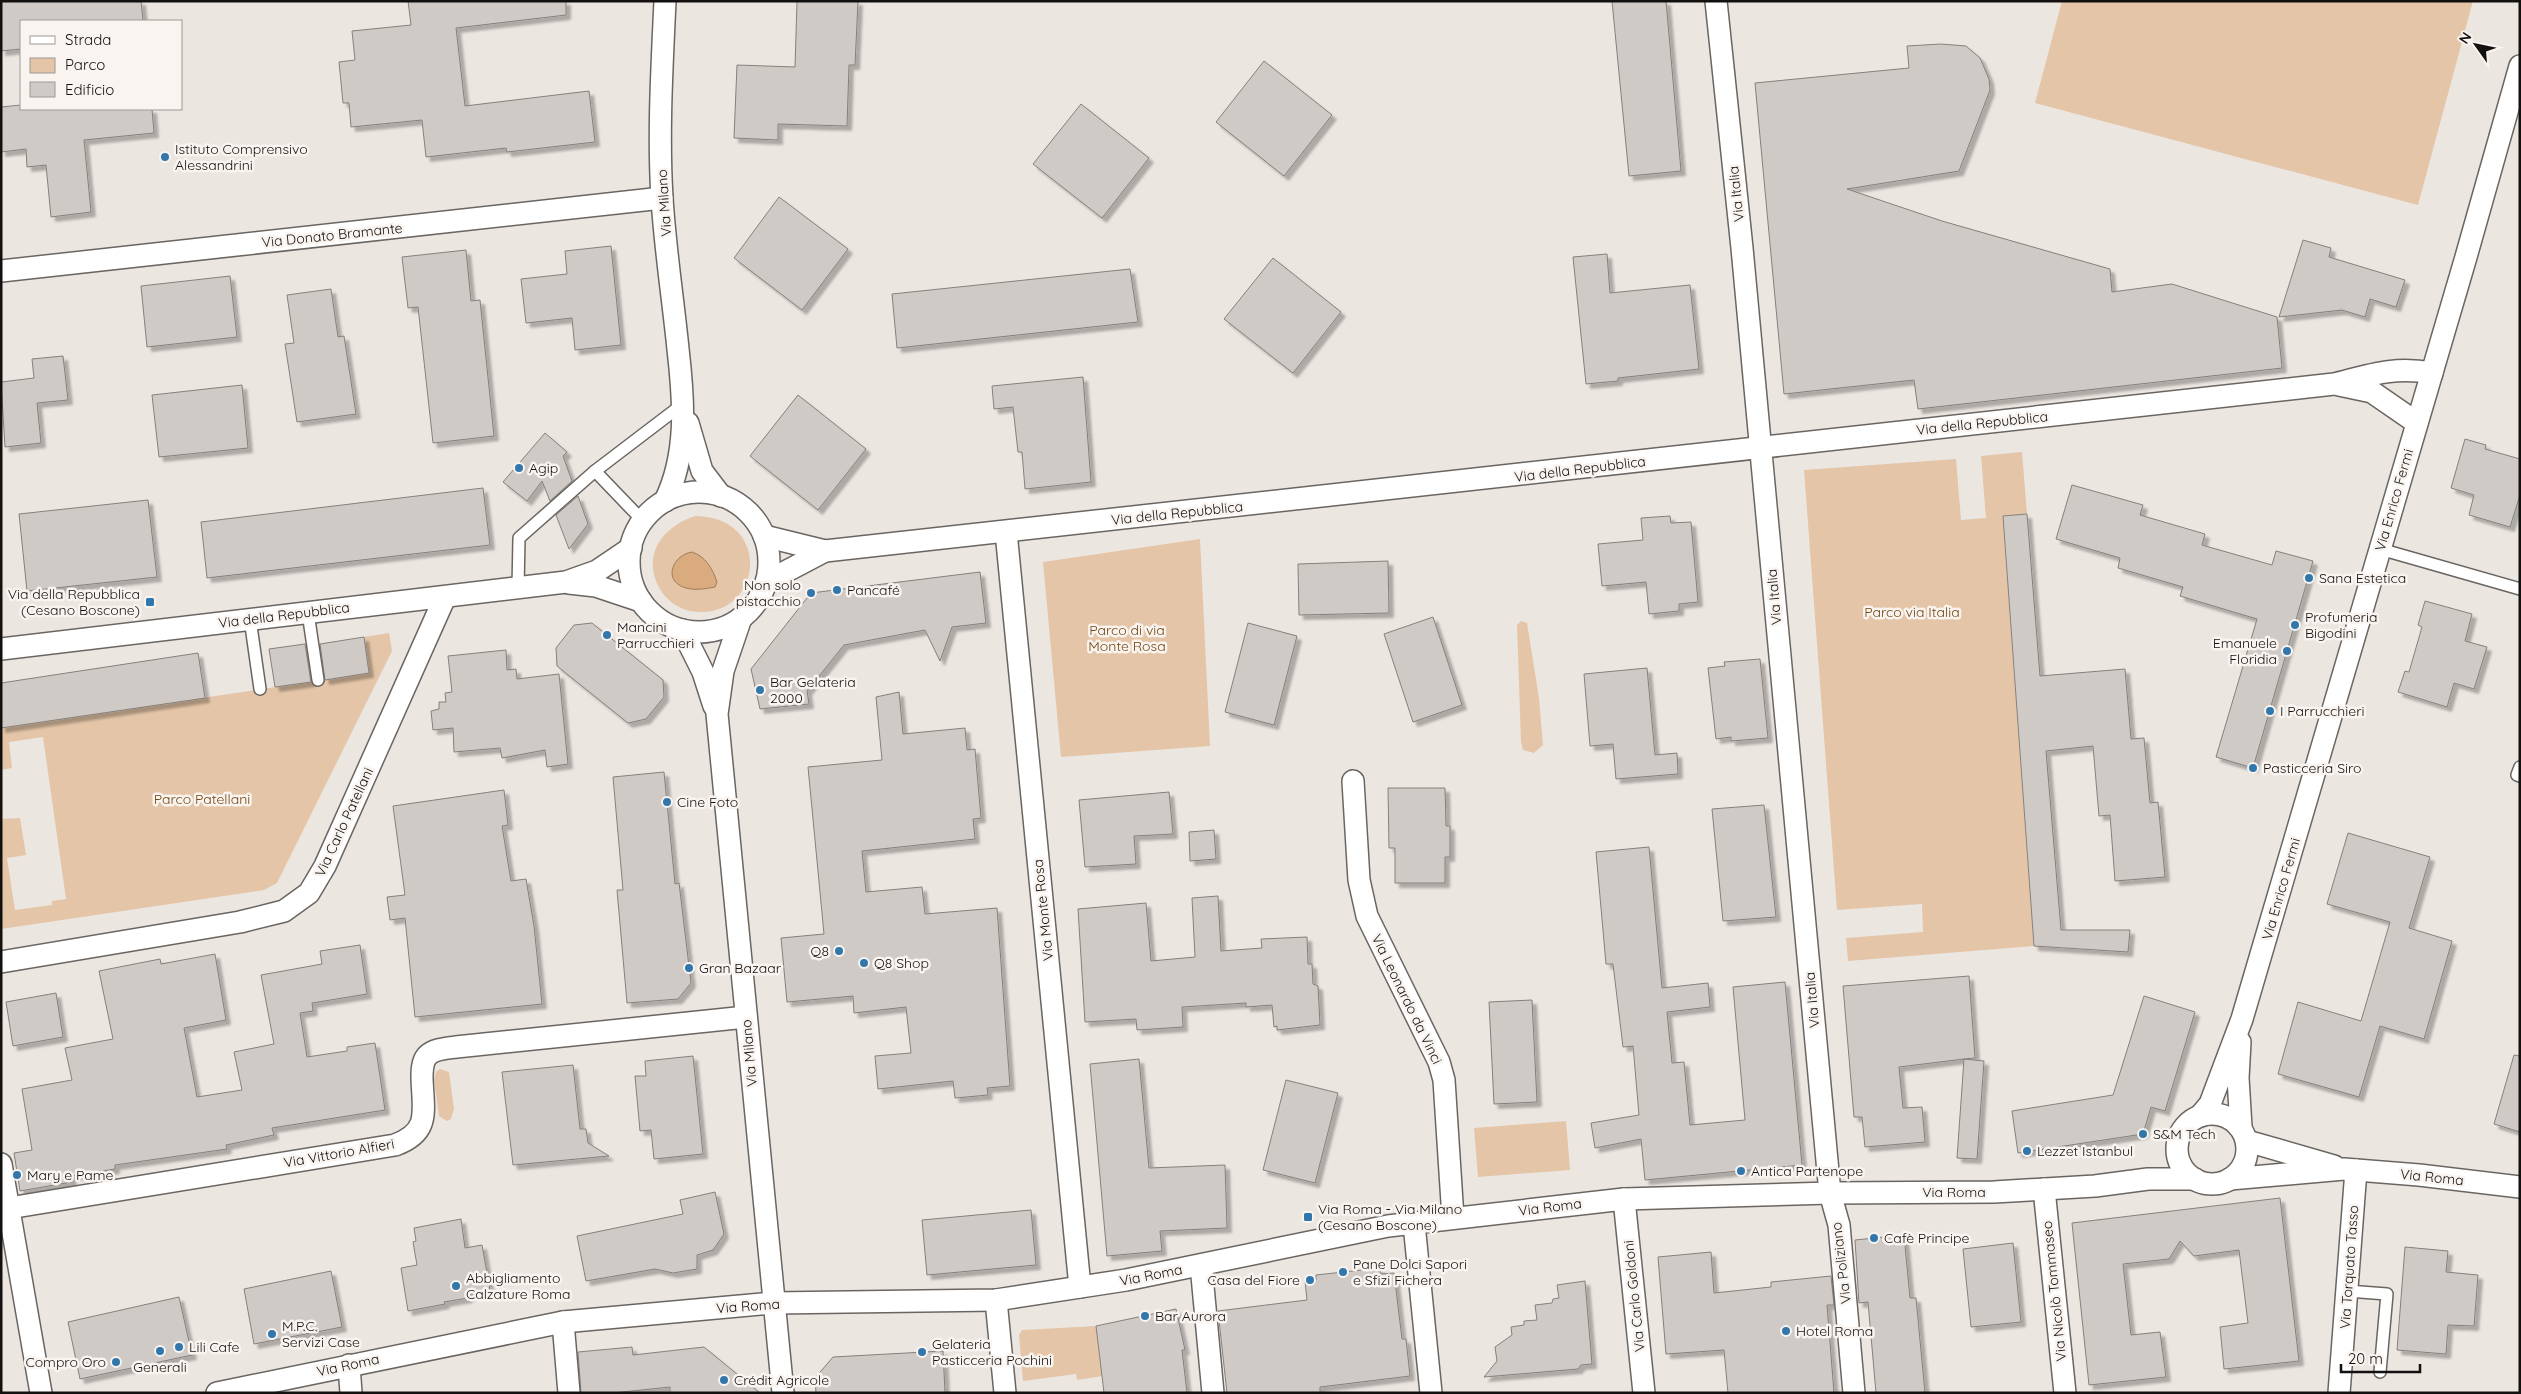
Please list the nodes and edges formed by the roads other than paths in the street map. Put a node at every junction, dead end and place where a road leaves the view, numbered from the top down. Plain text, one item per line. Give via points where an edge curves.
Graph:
1 (665, 1) edge
2 (1716, 1) edge
3 (2520, 66) edge
4 (662, 198) junction
5 (1, 271) edge
6 (2432, 373) junction
7 (2334, 384) junction
8 (683, 404) junction
9 (2417, 423) junction
10 (1760, 447) junction
11 (595, 471) junction
12 (721, 496) junction
13 (665, 501) junction
14 (643, 521) junction
15 (1006, 532) junction
16 (764, 536) junction
17 (631, 548) junction
18 (2380, 549) junction
19 (825, 551) junction
20 (566, 582) junction
21 (766, 582) junction
22 (518, 588) junction
23 (2520, 589) edge
24 (445, 597) junction
25 (641, 601) junction
26 (308, 613) junction
27 (741, 618) junction
28 (250, 619) junction
29 (682, 630) junction
30 (1, 649) edge
31 (318, 680) dead end
32 (260, 689) dead end
33 (717, 714) junction
34 (2520, 767) edge
35 (2520, 776) edge
36 (1353, 781) dead end
37 (1, 962) edge
38 (746, 1017) junction
39 (2242, 1019) junction
40 (2200, 1116) junction
41 (2244, 1134) junction
42 (2177, 1146) junction
43 (1, 1164) edge
44 (2350, 1170) junction
45 (2148, 1179) junction
46 (2195, 1179) junction
47 (2230, 1179) junction
48 (2520, 1187) edge
49 (2044, 1189) junction
50 (1830, 1193) junction
51 (1624, 1198) junction
52 (9, 1208) junction
53 (1453, 1218) junction
54 (1414, 1224) junction
55 (1201, 1265) junction
56 (1080, 1287) junction
57 (2347, 1291) junction
58 (996, 1300) junction
59 (773, 1303) junction
60 (563, 1322) junction
61 (349, 1365) junction
62 (2380, 1372) dead end
63 (42, 1393) edge
64 (217, 1393) edge
65 (350, 1393) edge
66 (570, 1393) edge
67 (783, 1393) edge
68 (1004, 1393) edge
69 (1213, 1393) edge
70 (1431, 1393) edge
71 (1644, 1393) edge
72 (1854, 1393) edge
73 (2065, 1393) edge
74 (2339, 1393) edge

1 - 4 street, Via Milano via 661,85
2 - 10 street, Via Italia
3 - 6 street, Via Enrico Fermi
4 - 5 street, Via Donato Bramante
4 - 8 street, Via Milano
6 - 7 street, Via della Repubblica via 2393,370
6 - 9 street, Via Enrico Fermi
7 - 9 street, Via della Repubblica via 2372,392
7 - 10 street, Via della Repubblica
8 - 11 lane
8 - 12 street, Via Milano via 702,471
8 - 13 street, Via Milano via 679,465
9 - 18 street, Via Enrico Fermi
10 - 15 street, Via della Repubblica
10 - 50 street, Via Italia
11 - 14 lane
11 - 22 lane via 519,538
12 - 13 street via 692,493
12 - 16 street via 754,518
13 - 14 street
14 - 17 street
15 - 19 street, Via della Repubblica
15 - 56 street, Via Monte Rosa
16 - 19 street, Via della Repubblica
16 - 21 street via 768,551
17 - 20 street, Via della Repubblica via 597,571
17 - 25 street via 630,576
18 - 23 lane
18 - 39 street, Via Enrico Fermi
19 - 21 street, Via della Repubblica
20 - 22 street, Via della Repubblica
20 - 25 street, Via della Repubblica via 596,586
21 - 27 street via 756,602
22 - 24 street, Via della Repubblica
24 - 26 street, Via della Repubblica
24 - 37 street, Via Carlo Patellani via 325,866 309,893 297,903 284,911 240,922
25 - 29 street via 659,620
26 - 28 street, Via della Repubblica
26 - 31 lane
27 - 29 street via 714,631
27 - 33 street, Via Milano via 723,671
28 - 30 street, Via della Repubblica
28 - 32 lane
29 - 33 street, Via Milano via 703,672
33 - 38 street, Via Milano
34 - 35 lane
36 - 53 street, Via Leonardo da Vinci via 1359,880 1367,916 1439,1062 1444,1080
38 - 52 street, Via Vittorio Alfieri via 435,1051 427,1056 422,1068 422,1124 406,1141
38 - 59 street, Via Milano
39 - 40 street, Via Enrico Fermi via 2210,1104
39 - 41 street, Via Enrico Fermi via 2238,1078
40 - 41 street via 2222,1115 2233,1120
40 - 42 street via 2184,1128
41 - 44 street, Via Roma
41 - 47 street via 2247,1156 2241,1169
42 - 45 street via 2168,1163
42 - 46 street via 2179,1160
43 - 52 street
44 - 47 street, Via Roma
44 - 48 street, Via Roma via 2419,1174
44 - 57 street, Via Torquato Tasso
45 - 46 street, Via Roma
45 - 49 street, Via Roma
46 - 47 street via 2206,1184
49 - 50 street, Via Roma
49 - 73 street, Via Nicolò Tommaseo
50 - 51 street, Via Roma
50 - 72 street, Via Poliziano via 1839,1225
51 - 53 street, Via Roma
51 - 71 street, Via Carlo Goldoni
52 - 63 street
53 - 54 street, Via Roma
54 - 55 street, Via Roma via 1388,1226
54 - 70 street
55 - 56 street, Via Roma
55 - 69 street
56 - 58 street, Via Roma
57 - 62 lane via 2386,1294
57 - 74 street, Via Torquato Tasso
58 - 59 street, Via Roma
58 - 68 street
59 - 60 street, Via Roma
59 - 67 street, Via Milano
60 - 61 street, Via Roma
60 - 66 street
61 - 64 street, Via Roma
61 - 65 street

